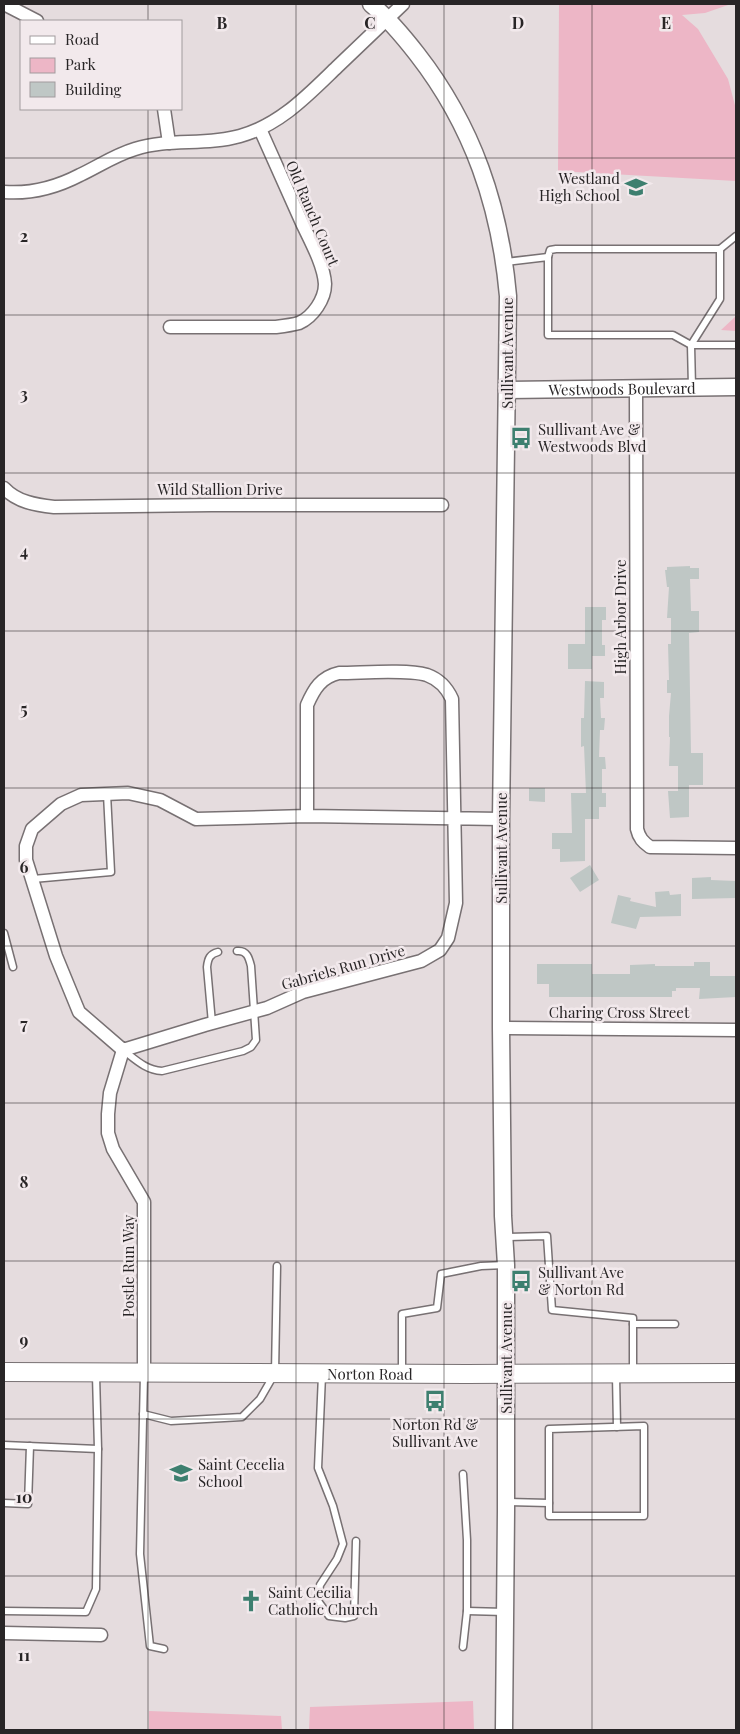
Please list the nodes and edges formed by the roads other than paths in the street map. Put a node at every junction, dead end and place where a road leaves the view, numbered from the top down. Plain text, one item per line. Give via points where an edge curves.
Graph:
1 (4, 4) edge
2 (371, 4) edge
3 (403, 4) edge
4 (388, 18) junction
5 (35, 20) edge
6 (164, 110) edge
7 (260, 129) junction
8 (169, 143) junction
9 (4, 192) edge
10 (736, 236) edge
11 (720, 249) junction
12 (548, 257) junction
13 (505, 262) junction
14 (170, 328) dead end
15 (691, 345) junction
16 (736, 345) edge
17 (692, 387) junction
18 (736, 387) edge
19 (507, 390) junction
20 (636, 390) junction
21 (4, 488) edge
22 (442, 505) dead end
23 (107, 794) junction
24 (306, 816) junction
25 (454, 818) junction
26 (501, 819) junction
27 (736, 848) edge
28 (32, 880) junction
29 (4, 934) edge
30 (237, 951) dead end
31 (218, 952) dead end
32 (13, 967) dead end
33 (253, 1012) junction
34 (212, 1023) junction
35 (501, 1028) junction
36 (736, 1030) edge
37 (124, 1050) junction
38 (505, 1238) junction
39 (506, 1265) junction
40 (277, 1266) dead end
41 (633, 1324) junction
42 (675, 1324) dead end
43 (4, 1372) edge
44 (96, 1372) junction
45 (144, 1373) junction
46 (275, 1373) junction
47 (322, 1373) junction
48 (736, 1373) edge
49 (402, 1374) junction
50 (506, 1374) junction
51 (624, 1374) junction
52 (144, 1414) junction
53 (617, 1427) junction
54 (4, 1444) edge
55 (30, 1446) junction
56 (98, 1448) junction
57 (464, 1474) dead end
58 (506, 1502) junction
59 (4, 1503) edge
60 (549, 1503) junction
61 (356, 1541) dead end
62 (4, 1611) edge
63 (467, 1612) junction
64 (505, 1612) junction
65 (4, 1633) edge
66 (101, 1635) dead end
67 (463, 1647) dead end
68 (164, 1649) dead end
69 (504, 1730) edge

1 - 5 street
2 - 4 street, Sullivant Avenue
3 - 4 street
4 - 7 street via 297,105
4 - 13 street, Sullivant Avenue via 436,79 461,122 480,164
6 - 8 street
7 - 8 street via 239,137
7 - 14 street, Old Ranch Court via 318,260 325,283 323,295 310,316 288,325
8 - 9 street via 119,154 52,187
10 - 11 lane
11 - 12 lane via 556,249 550,250
11 - 15 lane via 720,299
12 - 13 lane
12 - 15 lane via 548,335 672,335
13 - 19 street, Sullivant Avenue via 509,319
15 - 16 lane
15 - 17 lane
17 - 18 street, Westwoods Boulevard
17 - 20 street, Westwoods Boulevard
19 - 20 street, Westwoods Boulevard
19 - 26 street, Sullivant Avenue
20 - 27 street, High Arbor Drive via 637,829 639,837 650,847
21 - 22 street, Wild Stallion Drive via 35,505 54,507
23 - 24 street via 128,793 160,800 196,819
23 - 28 street via 81,795 61,804 32,829 26,846
23 - 28 lane via 111,872
24 - 25 street
24 - 25 street, Gabriels Run Drive via 307,705 313,692 328,675 406,673 427,675 440,682 452,699
25 - 26 street
25 - 33 street, Gabriels Run Drive via 456,903 448,938 440,950 421,961 303,992
26 - 35 street, Sullivant Avenue
28 - 37 street via 56,956 79,1012
29 - 32 lane
30 - 33 lane via 246,953 249,959
31 - 34 lane via 208,958 207,967
33 - 34 street, Gabriels Run Drive
33 - 37 lane via 256,1040 243,1051 153,1070
34 - 37 street, Gabriels Run Drive
35 - 36 street, Charing Cross Street
35 - 38 street, Sullivant Avenue
37 - 45 street, Postle Run Way via 110,1093 108,1133 113,1149 144,1202
38 - 39 street, Sullivant Avenue
38 - 41 lane via 547,1236 552,1310 633,1318
39 - 49 lane via 441,1274 437,1308 402,1314
39 - 50 street, Sullivant Avenue
40 - 46 lane
41 - 42 lane
41 - 51 lane
43 - 44 main road, Norton Road
44 - 45 main road, Norton Road
44 - 56 lane
45 - 46 main road, Norton Road
45 - 52 lane
46 - 47 main road, Norton Road
46 - 52 lane via 260,1399 242,1417 171,1421
47 - 49 main road, Norton Road
47 - 61 lane via 318,1468 343,1544 320,1586 318,1601 329,1616 354,1616
48 - 51 main road, Norton Road
49 - 50 main road, Norton Road
50 - 51 main road, Norton Road
50 - 58 street, Sullivant Avenue
51 - 53 lane
52 - 68 lane via 140,1554 150,1646
53 - 60 lane via 549,1429
53 - 60 lane via 644,1426 644,1516 549,1516
54 - 55 lane
55 - 56 lane
55 - 59 lane via 28,1504
56 - 62 lane via 96,1589 86,1612
57 - 63 lane
58 - 60 lane
58 - 64 street, Sullivant Avenue
63 - 64 lane
63 - 67 lane
64 - 69 street, Sullivant Avenue
65 - 66 street

